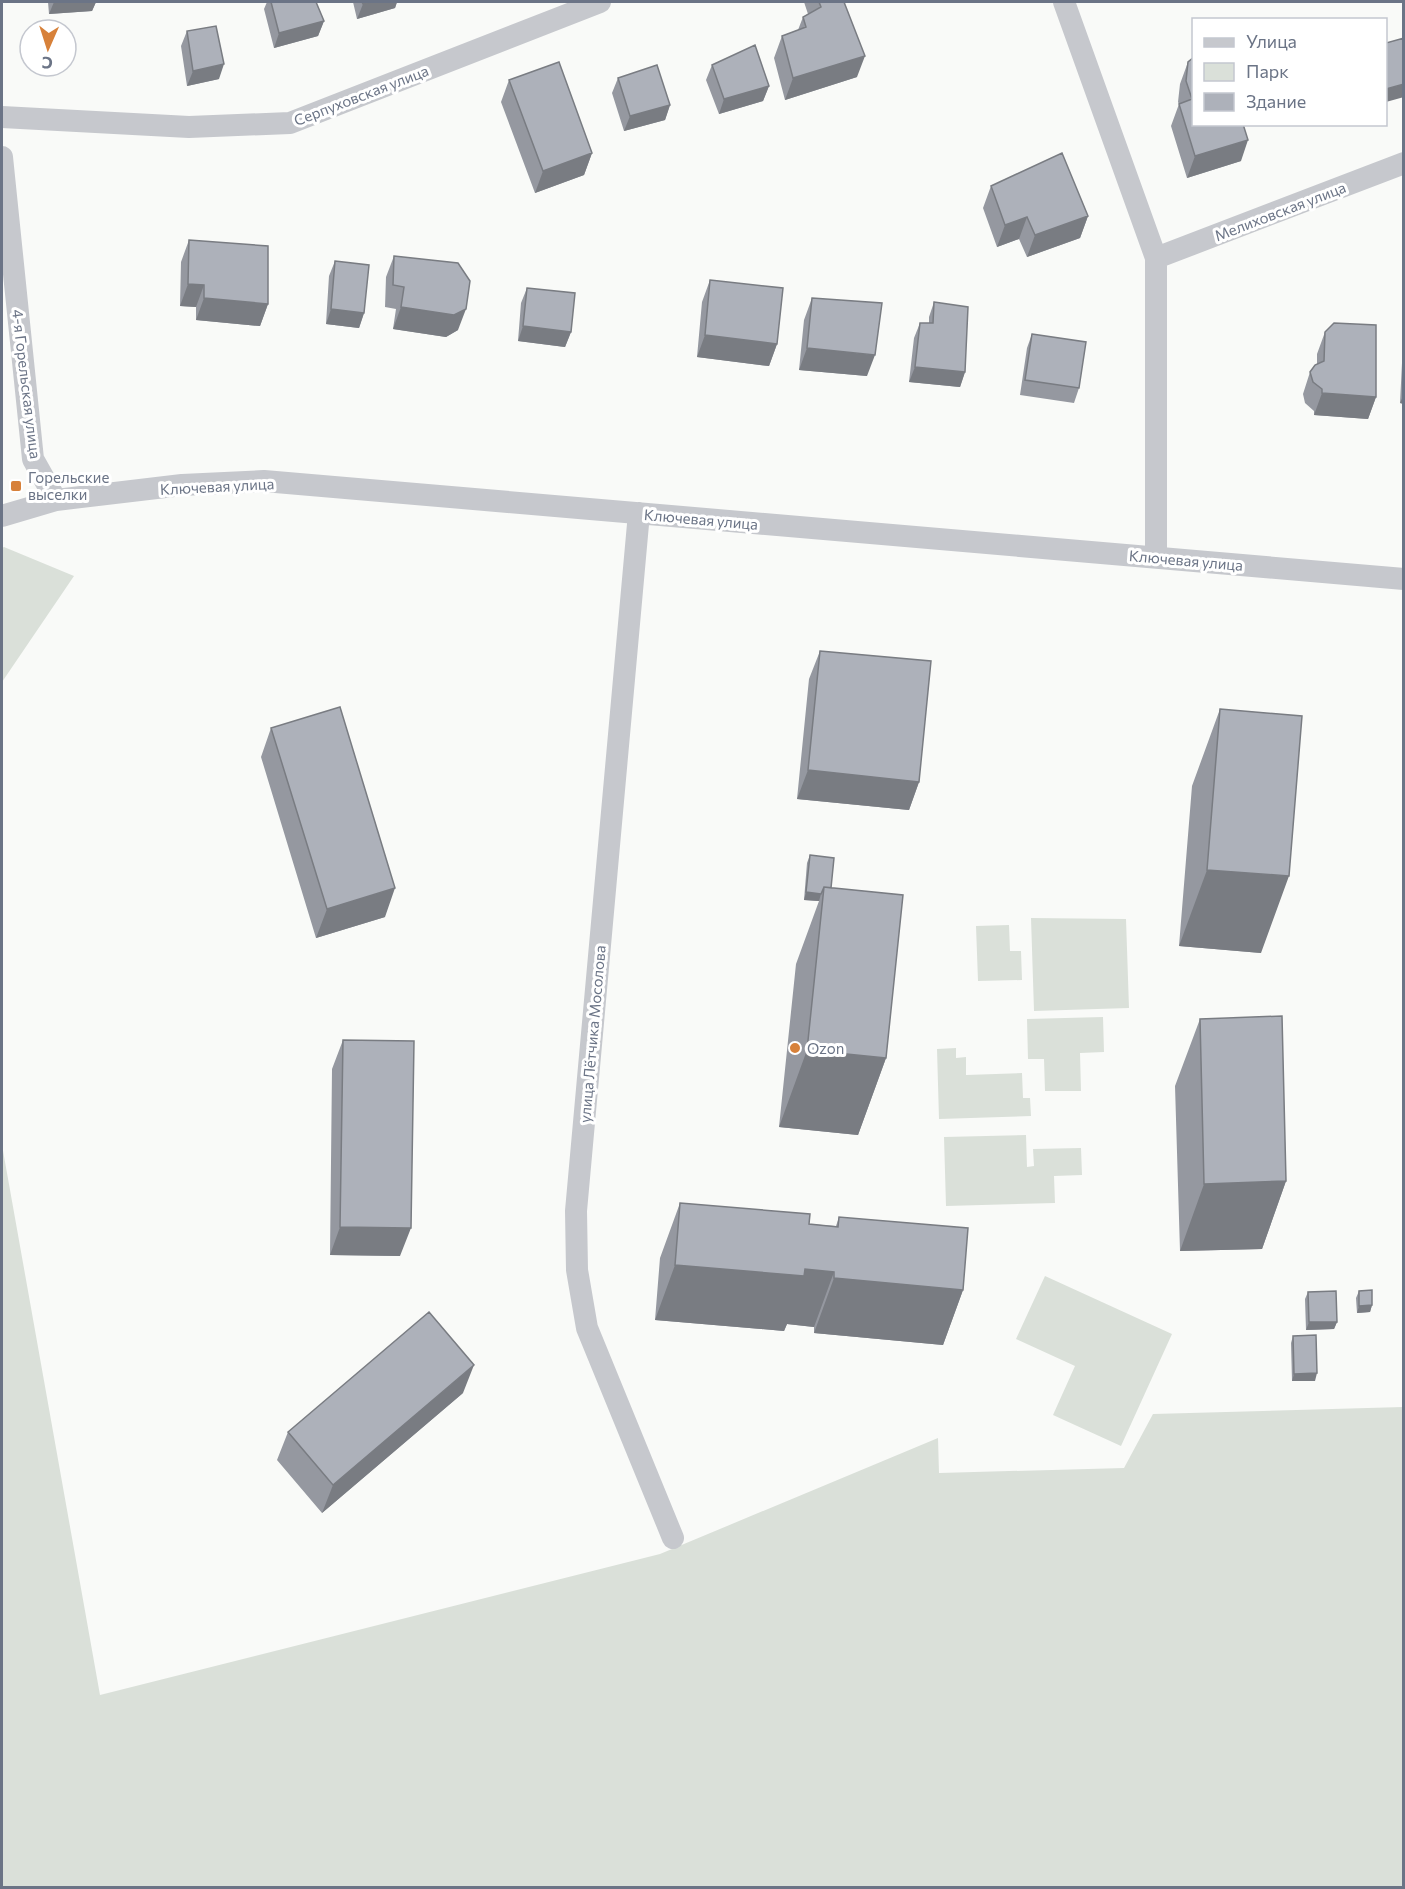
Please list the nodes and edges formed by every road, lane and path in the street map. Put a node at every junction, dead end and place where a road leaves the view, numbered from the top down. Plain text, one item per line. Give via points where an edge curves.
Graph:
1 (600, 2) edge
2 (1064, 2) edge
3 (2, 117) edge
4 (2, 157) edge
5 (1404, 163) edge
6 (1156, 258) junction
7 (56, 500) junction
8 (639, 513) junction
9 (2, 516) edge
10 (1156, 557) junction
11 (1404, 579) edge
12 (673, 1538) dead end

1 - 3 street, Серпуховская улица via 290,123 189,128
2 - 6 street
4 - 7 street, 4-я Горельская улица via 33,459
5 - 6 street, Мелиховская улица
6 - 10 street
7 - 8 street, Ключевая улица via 182,485 264,481
7 - 9 street, Ключевая улица
8 - 10 street, Ключевая улица
8 - 12 street, улица Лётчика Мосолова via 576,1211 577,1270 587,1328
10 - 11 street, Ключевая улица

